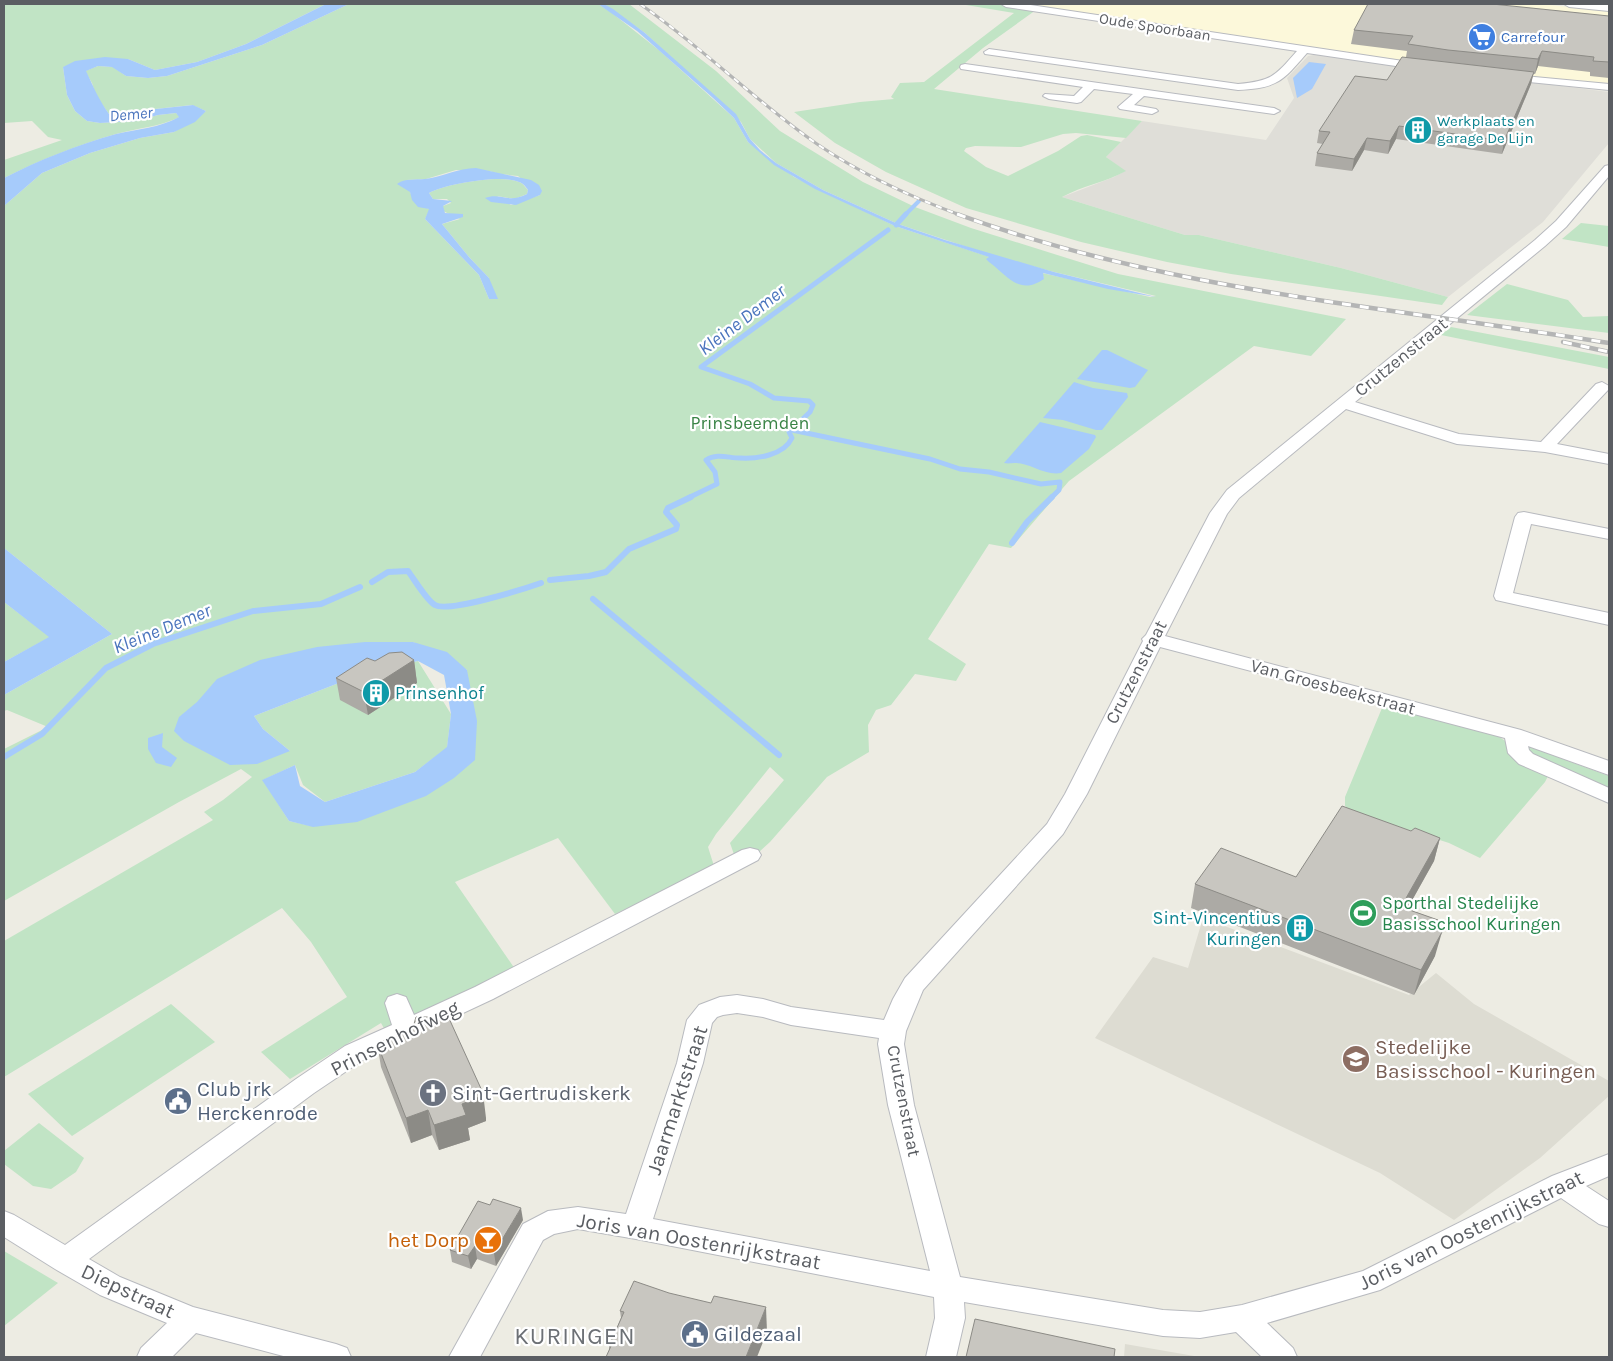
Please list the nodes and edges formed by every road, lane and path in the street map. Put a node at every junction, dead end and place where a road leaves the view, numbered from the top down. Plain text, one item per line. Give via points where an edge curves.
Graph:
1 (1006, 4) edge
2 (1569, 4) edge
3 (1609, 8) edge
4 (1304, 50) junction
5 (988, 52) dead end
6 (965, 67) dead end
7 (1436, 68) edge
8 (1128, 72) junction
9 (1494, 76) edge
10 (1090, 86) junction
11 (1609, 87) edge
12 (1113, 89) junction
13 (1141, 93) junction
14 (1049, 96) dead end
15 (1152, 111) dead end
16 (1274, 111) dead end
17 (1609, 169) edge
18 (1602, 387) dead end
19 (1343, 404) junction
20 (1545, 447) junction
21 (1609, 458) edge
22 (1609, 534) edge
23 (1609, 619) edge
24 (1152, 639) junction
25 (1514, 734) junction
26 (1609, 768) edge
27 (1609, 796) edge
28 (750, 855) dead end
29 (397, 1003) dead end
30 (406, 1028) junction
31 (893, 1031) junction
32 (1609, 1165) edge
33 (1562, 1184) junction
34 (1609, 1216) edge
35 (4, 1223) edge
36 (636, 1227) junction
37 (65, 1261) junction
38 (948, 1287) junction
39 (1242, 1318) junction
40 (191, 1319) junction
41 (152, 1357) edge
42 (336, 1357) edge
43 (464, 1357) edge
44 (941, 1357) edge
45 (1282, 1357) edge

1 - 4 street, Oude Spoorbaan
2 - 3 street
4 - 7 street, Oude Spoorbaan
4 - 8 street via 1276,82 1262,86 1238,87
5 - 8 street
6 - 10 street
8 - 12 street
9 - 11 street
10 - 12 street
10 - 14 street via 1077,100
12 - 13 street
13 - 15 street via 1124,107
13 - 16 street
17 - 19 street, Crutzenstraat via 1561,224
18 - 20 street
19 - 20 street via 1456,439
19 - 24 street, Crutzenstraat via 1233,494 1219,513
20 - 21 street
22 - 23 street via 1524,517 1503,596
24 - 25 street, Van Groesbeekstraat
24 - 31 street, Crutzenstraat via 1076,794 1055,829 914,984
25 - 26 street, Van Groesbeekstraat
25 - 27 street via 1519,753 1526,759
28 - 30 street, Prinsenhofweg via 484,993
29 - 30 street
30 - 37 street, Prinsenhofweg via 354,1053 305,1086
31 - 36 street, Jaarmarktstraat via 791,1016 737,1004 708,1011 700,1020 690,1063
31 - 38 street, Crutzenstraat via 891,1044 901,1105
32 - 33 street, Joris van Oostenrijkstraat
33 - 34 street
33 - 39 street, Joris van Oostenrijkstraat via 1370,1281
35 - 37 street, Diepstraat
36 - 38 street, Joris van Oostenrijkstraat
36 - 43 street, Joris van Oostenrijkstraat via 578,1218 548,1222 534,1232
37 - 40 street, Diepstraat via 110,1286
38 - 39 street, Joris van Oostenrijkstraat via 1163,1323 1200,1325
38 - 44 street via 950,1318
39 - 45 street
40 - 41 street, Diepstraat
40 - 42 street, Diepstraat

